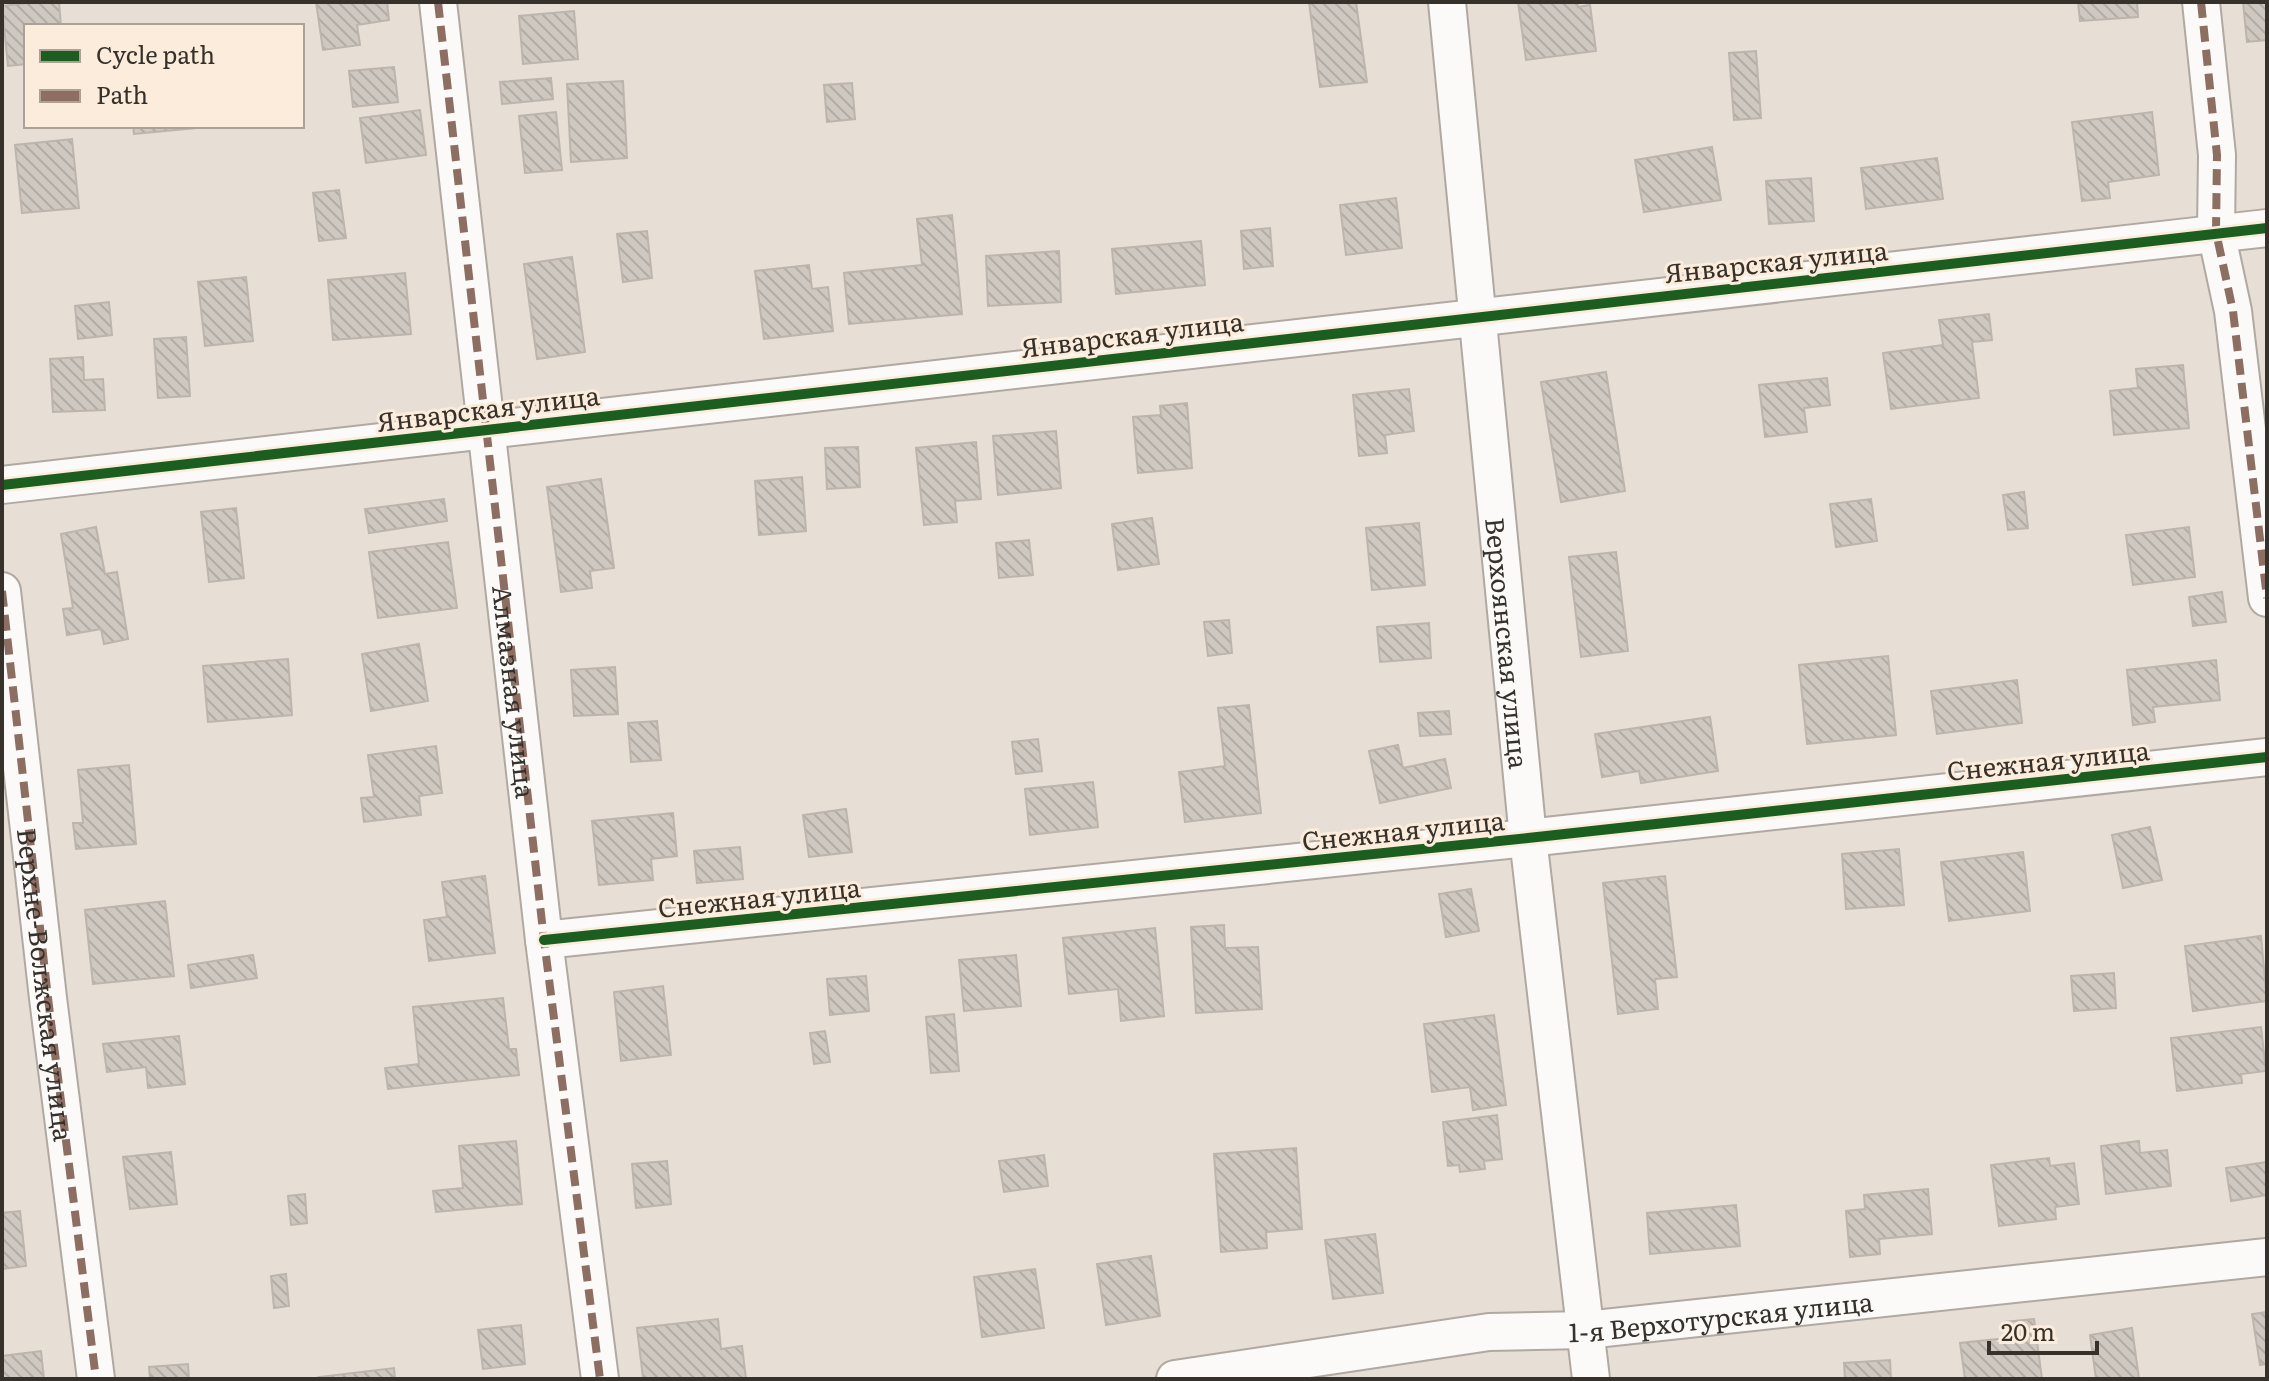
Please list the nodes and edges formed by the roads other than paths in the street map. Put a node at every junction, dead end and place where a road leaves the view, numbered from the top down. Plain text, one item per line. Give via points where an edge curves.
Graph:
1 (438, 2) edge
2 (1447, 2) edge
3 (2201, 2) edge
4 (2267, 228) edge
5 (2216, 232) junction
6 (1476, 316) junction
7 (488, 430) junction
8 (2, 485) edge
9 (2, 591) edge
10 (2267, 598) edge
11 (2267, 757) edge
12 (1528, 838) junction
13 (544, 940) junction
14 (2267, 1257) edge
15 (1586, 1330) junction
16 (96, 1379) edge
17 (600, 1379) edge
18 (1175, 1379) edge
19 (1591, 1379) edge

1 - 7 street, Алмазная улица
2 - 6 street, Верхоянская улица
3 - 5 street via 2217,155
4 - 5 street, Январская улица
5 - 6 street, Январская улица
5 - 10 street via 2233,311
6 - 7 street, Январская улица
6 - 12 street, Верхоянская улица
7 - 8 street, Январская улица
7 - 13 street, Алмазная улица
9 - 16 street, Верхне-Волжская улица
11 - 12 street, Снежная улица
12 - 13 street, Снежная улица
12 - 15 street, Верхоянская улица
13 - 17 street, Алмазная улица
14 - 15 street, 1-я Верхотурская улица
15 - 18 street, 1-я Верхотурская улица via 1489,1332
15 - 19 street, Верхоянская улица

